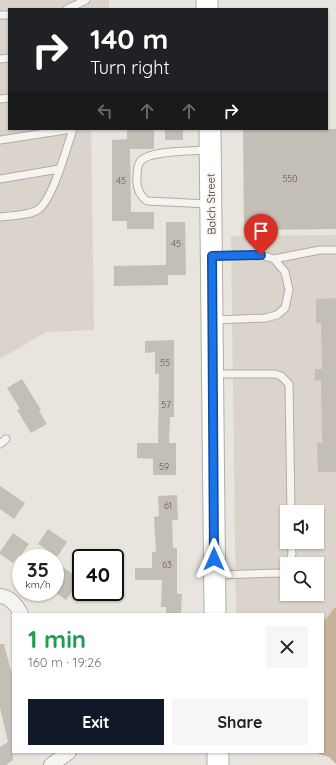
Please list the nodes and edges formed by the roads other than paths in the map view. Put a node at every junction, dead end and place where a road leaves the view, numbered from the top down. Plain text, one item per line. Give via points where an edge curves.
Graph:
1 (86, 0) edge
2 (72, 8) edge
3 (65, 130) edge
4 (72, 130) edge
5 (210, 130) edge
6 (0, 140) edge
7 (211, 150) junction
8 (59, 169) junction
9 (0, 179) edge
10 (211, 205) junction
11 (0, 217) edge
12 (336, 250) edge
13 (212, 256) junction
14 (274, 259) junction
15 (212, 320) junction
16 (213, 374) junction
17 (291, 505) edge
18 (280, 572) edge
19 (214, 575) junction
20 (0, 596) edge
21 (20, 613) edge
22 (215, 613) edge
23 (68, 753) edge
24 (218, 753) edge
25 (51, 765) edge
26 (218, 765) edge

1 - 2 lane
3 - 6 lane
4 - 8 lane
5 - 7 street, Balch Street
7 - 10 street, Balch Street
7 - 10 lane via 146,156 140,161 137,180 138,190 147,201
8 - 9 lane
8 - 11 lane via 48,199 39,210
10 - 13 street, Balch Street
12 - 14 lane via 320,250
13 - 14 lane via 261,255
13 - 15 street, Balch Street
14 - 15 lane via 285,272 288,284 285,308 277,315 265,318
15 - 16 street, Balch Street
16 - 17 lane via 275,374 282,376 289,384
16 - 19 street, Balch Street
18 - 19 lane
19 - 22 street, Balch Street
20 - 21 street via 16,605
23 - 25 street
24 - 26 street

